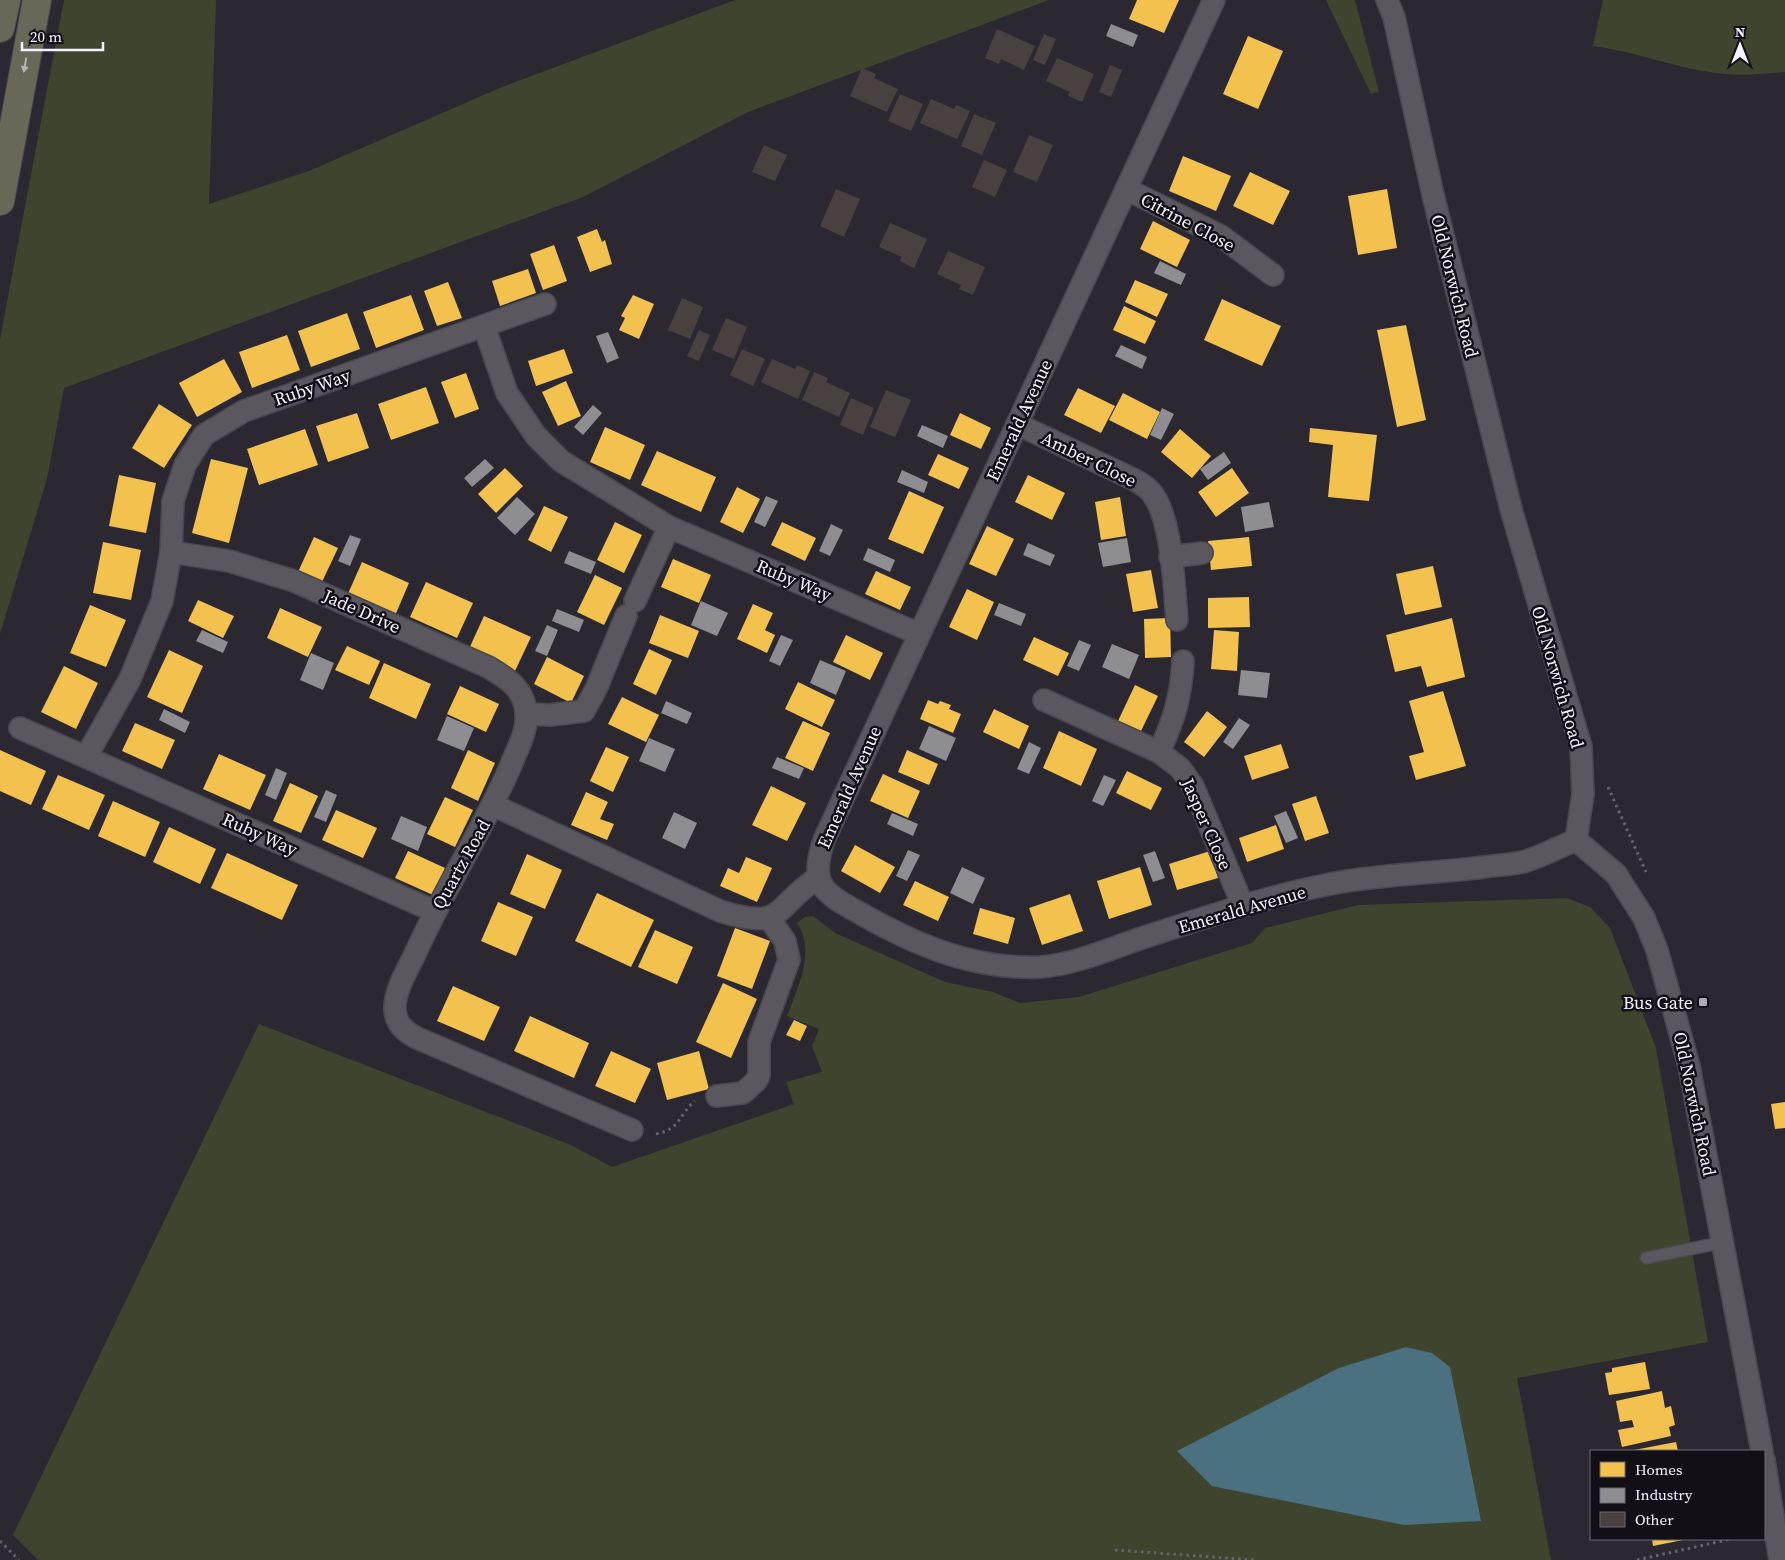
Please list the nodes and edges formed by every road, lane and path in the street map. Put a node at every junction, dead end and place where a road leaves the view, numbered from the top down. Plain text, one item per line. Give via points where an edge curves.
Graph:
1 (6, 0) edge
2 (37, 0) edge
3 (1214, 0) edge
4 (1387, 0) edge
5 (0, 28) edge
6 (1126, 189) junction
7 (0, 201) edge
8 (1273, 275) dead end
9 (545, 304) dead end
10 (484, 326) junction
11 (1017, 424) junction
12 (669, 527) junction
13 (171, 552) junction
14 (1202, 553) dead end
15 (1170, 557) junction
16 (1177, 620) dead end
17 (919, 634) junction
18 (1183, 661) dead end
19 (1044, 700) dead end
20 (526, 714) junction
21 (20, 728) dead end
22 (1581, 747) junction
23 (1159, 752) junction
24 (86, 758) junction
25 (493, 805) junction
26 (1576, 840) junction
27 (1647, 873) dead end
28 (818, 877) junction
29 (1243, 906) junction
30 (434, 911) junction
31 (769, 918) junction
32 (717, 1096) joint
33 (632, 1130) joint
34 (1724, 1242) junction
35 (1646, 1258) dead end
36 (1762, 1450) edge
37 (1765, 1466) edge
38 (1727, 1540) edge
39 (0, 1541) edge
40 (1115, 1550) dead end
41 (19, 1560) edge
42 (1254, 1560) edge
43 (1637, 1560) edge
44 (1780, 1560) edge

1 - 5 highway
2 -> 7 highway
3 - 6 street, Emerald Avenue
4 - 22 street, Old Norwich Road via 1394,17 1435,204 1511,509
6 - 8 street, Citrine Close via 1221,236
6 - 11 street, Emerald Avenue
9 - 10 street
10 - 12 street, Ruby Way via 507,393 536,436 575,470
10 - 13 street, Ruby Way via 244,411 204,435 185,465 173,501
11 - 15 street, Amber Close via 1136,480 1151,492 1160,507
11 - 17 street, Emerald Avenue
12 - 17 street, Ruby Way
12 - 20 street via 584,711
13 - 20 street, Jade Drive via 228,561 287,578 479,663 516,686
13 - 24 street, Ruby Way via 162,601 150,632 130,680
14 - 15 street
15 - 16 street, Amber Close
17 - 28 street, Emerald Avenue via 824,840
18 - 23 street via 1175,717
19 - 23 street, Jasper Close
20 - 25 street, Jade Drive via 522,739
21 - 24 street, Ruby Way
22 - 26 street, Old Norwich Road via 1583,794
22 - 27 path via 1605,779
23 - 29 street, Jasper Close via 1180,768 1194,786
24 - 30 street, Ruby Way
25 - 30 street, Quartz Road
25 - 31 street, Quartz Road via 720,911 751,919
26 - 29 street, Emerald Avenue via 1525,862 1342,882
26 - 34 street, Old Norwich Road via 1616,874 1644,918 1657,950 1689,1066
28 - 29 street, Emerald Avenue via 825,890 842,903 927,948 1005,966 1042,966 1080,960
28 - 31 street via 802,887 780,912
30 - 33 street, Quartz Road via 396,998 398,1023 404,1030
31 - 32 street via 785,940 789,960 759,1042 758,1076 743,1093
32 - 33 path via 697,1100 668,1132 654,1135
34 - 35 lane
34 - 36 street, Old Norwich Road
37 - 44 street
38 - 43 path
39 - 41 path
40 - 42 path

